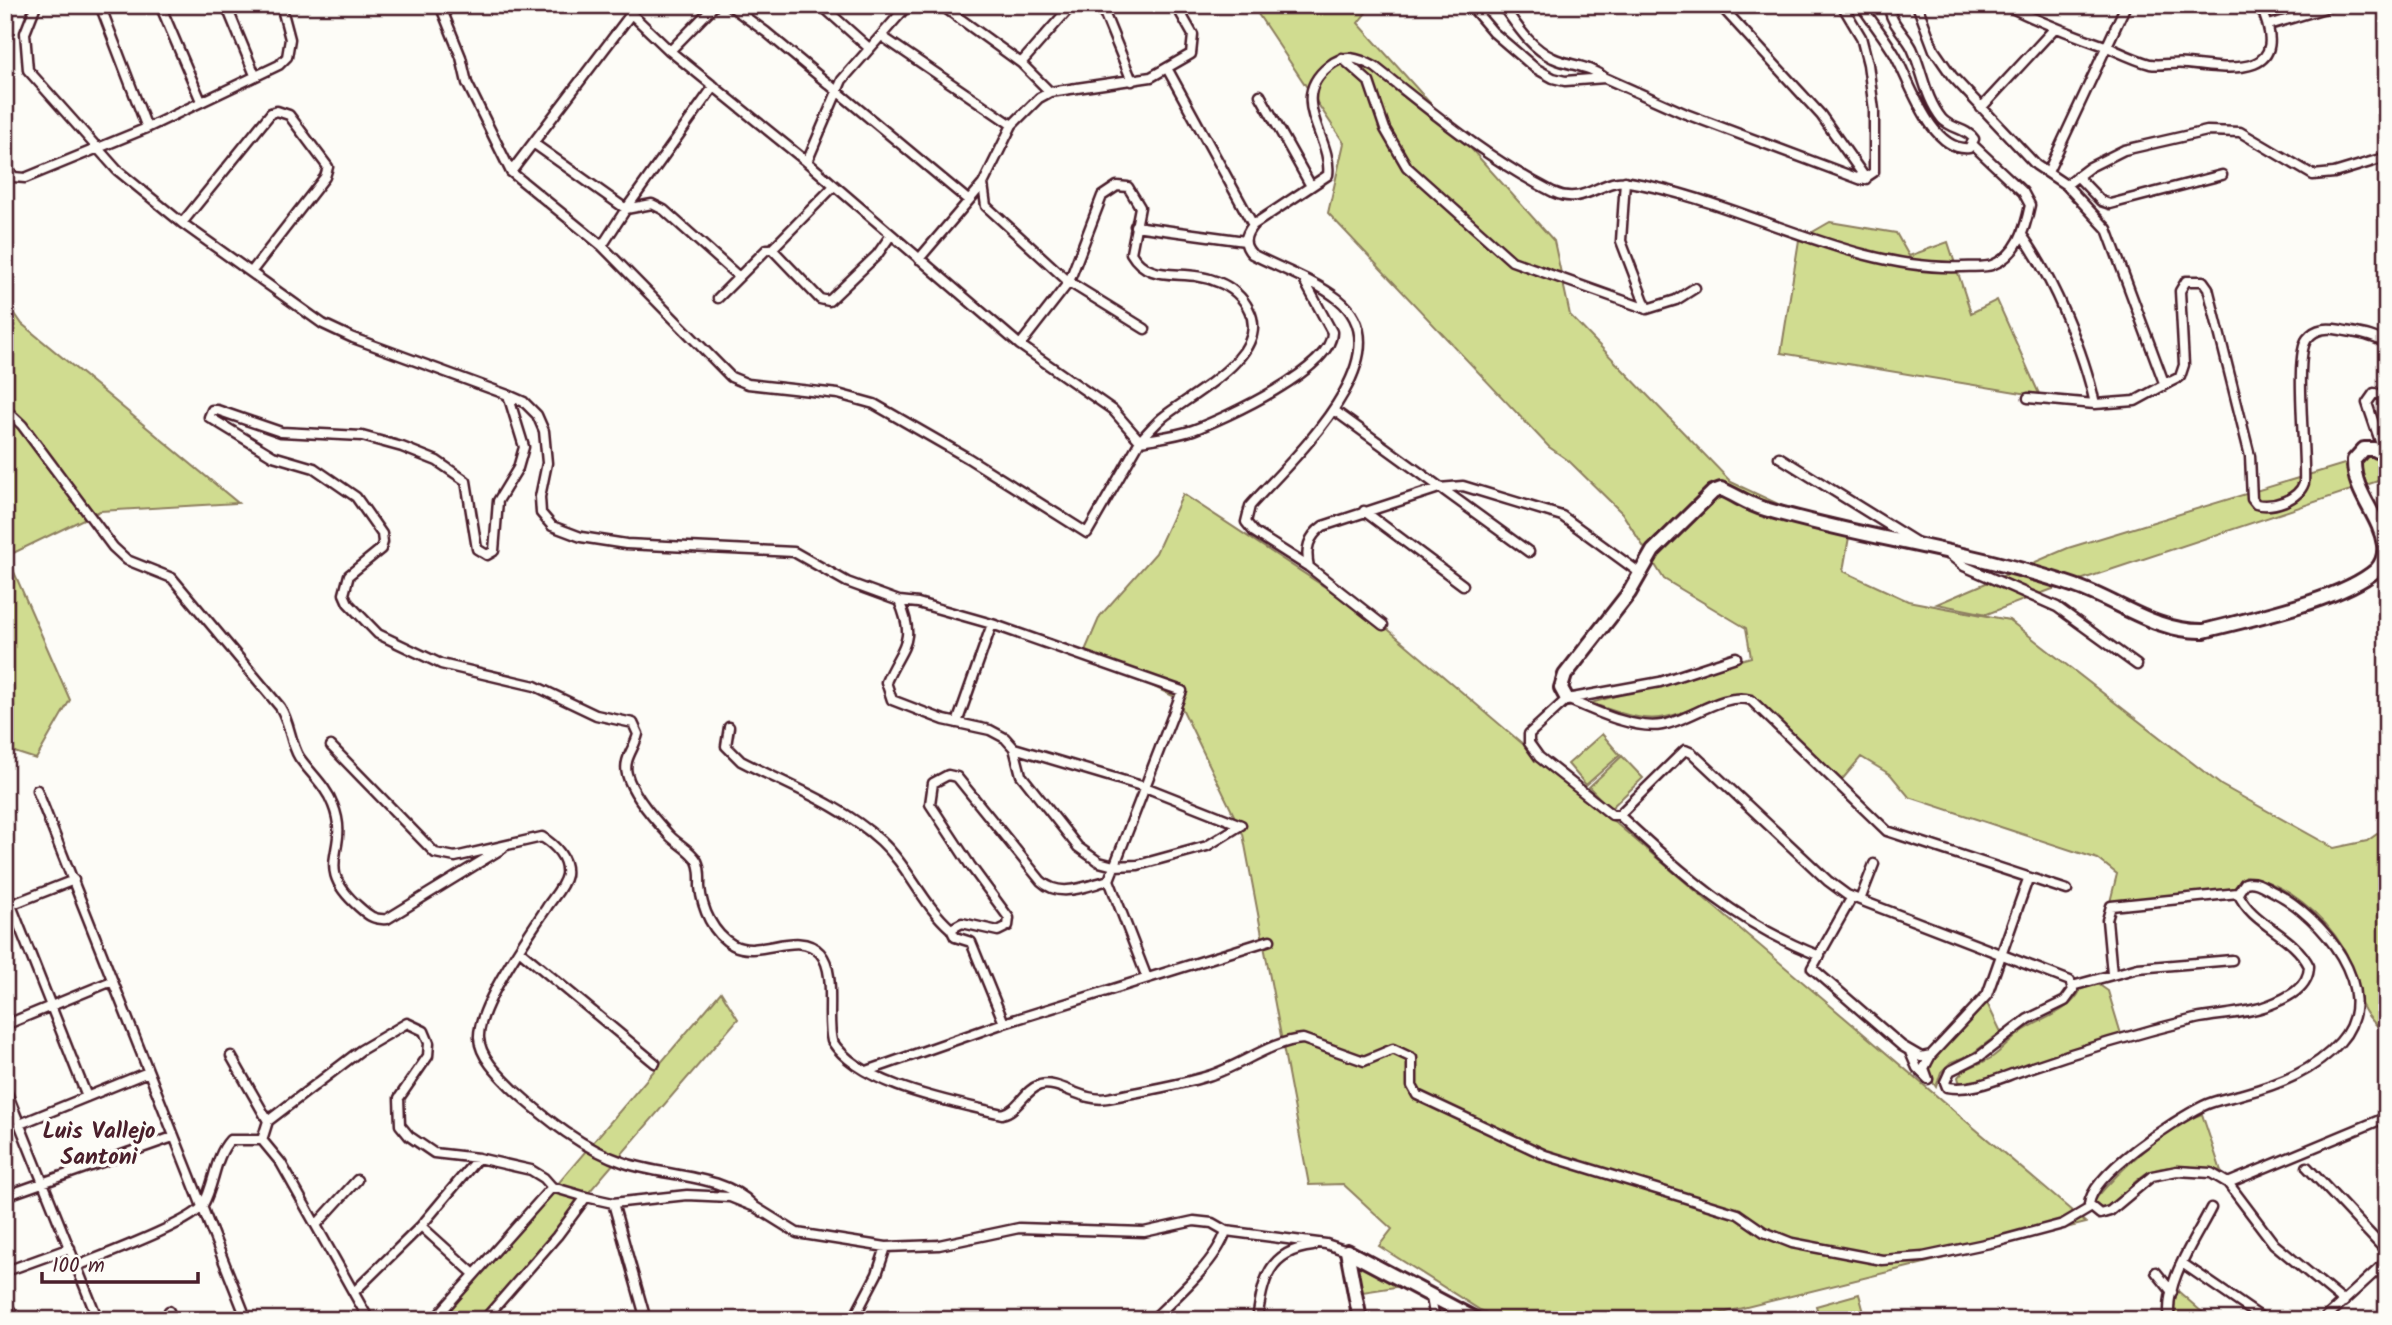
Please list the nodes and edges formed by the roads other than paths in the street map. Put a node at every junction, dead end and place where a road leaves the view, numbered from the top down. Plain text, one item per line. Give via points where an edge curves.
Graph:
1 (36, 5) edge
2 (100, 5) edge
3 (160, 5) edge
4 (226, 5) edge
5 (281, 5) edge
6 (440, 5) edge
7 (622, 5) edge
8 (715, 5) edge
9 (729, 5) edge
10 (821, 5) edge
11 (908, 5) edge
12 (941, 5) edge
13 (1072, 5) edge
14 (1101, 5) edge
15 (1176, 5) edge
16 (1470, 5) edge
17 (1502, 5) edge
18 (1720, 5) edge
19 (1842, 5) edge
20 (1861, 5) edge
21 (1917, 5) edge
22 (2005, 5) edge
23 (2126, 5) edge
24 (2260, 5) edge
25 (2335, 5) edge
26 (1888, 6) edge
27 (2324, 7) edge
28 (631, 14) junction
29 (2269, 25) junction
30 (2054, 29) junction
31 (883, 37) junction
32 (2105, 47) junction
33 (869, 48) junction
34 (670, 51) junction
35 (1342, 58) junction
36 (1021, 64) junction
37 (1168, 70) junction
38 (255, 75) junction
39 (1605, 78) junction
40 (1132, 81) junction
41 (714, 86) junction
42 (836, 92) junction
43 (1050, 92) junction
44 (1260, 95) dead end
45 (201, 101) junction
46 (1981, 108) junction
47 (1012, 125) junction
48 (147, 128) junction
49 (533, 143) junction
50 (1973, 145) junction
51 (97, 150) junction
52 (2387, 157) edge
53 (807, 162) junction
54 (5, 166) edge
55 (511, 172) junction
56 (2048, 172) junction
57 (2222, 175) dead end
58 (2077, 176) junction
59 (1866, 179) junction
60 (1625, 181) junction
61 (983, 184) junction
62 (2066, 185) junction
63 (834, 186) junction
64 (1311, 186) junction
65 (968, 200) junction
66 (625, 208) junction
67 (182, 223) junction
68 (1253, 225) junction
69 (1135, 226) junction
70 (891, 235) junction
71 (2022, 235) junction
72 (1245, 242) junction
73 (602, 246) junction
74 (772, 249) junction
75 (919, 259) junction
76 (252, 271) junction
77 (739, 276) junction
78 (1069, 282) junction
79 (1305, 282) junction
80 (1695, 288) dead end
81 (718, 298) dead end
82 (1647, 309) junction
83 (1145, 329) dead end
84 (1020, 345) junction
85 (2387, 345) edge
86 (2170, 382) junction
87 (508, 395) junction
88 (2387, 396) edge
89 (2028, 398) dead end
90 (2095, 404) junction
91 (5, 409) edge
92 (1335, 411) junction
93 (1140, 441) junction
94 (2386, 455) edge
95 (1779, 457) dead end
96 (1440, 488) junction
97 (1364, 511) junction
98 (1919, 543) junction
99 (1945, 551) junction
100 (1530, 552) dead end
101 (1309, 567) junction
102 (1640, 573) junction
103 (1463, 585) dead end
104 (899, 601) junction
105 (992, 624) junction
106 (1383, 625) dead end
107 (1737, 657) dead end
108 (2137, 665) dead end
109 (1567, 699) junction
110 (957, 723) junction
111 (729, 727) dead end
112 (331, 746) dead end
113 (1014, 748) junction
114 (1145, 786) junction
115 (37, 790) dead end
116 (1619, 814) junction
117 (508, 845) junction
118 (1874, 864) dead end
119 (1114, 866) junction
120 (2028, 879) junction
121 (74, 880) junction
122 (1109, 880) junction
123 (5, 890) edge
124 (2067, 890) dead end
125 (2238, 893) junction
126 (1856, 899) junction
127 (8, 906) edge
128 (951, 929) junction
129 (1270, 940) dead end
130 (519, 950) junction
131 (2002, 955) junction
132 (1820, 956) junction
133 (2232, 960) dead end
134 (2112, 974) junction
135 (1147, 978) junction
136 (112, 981) junction
137 (2072, 986) junction
138 (49, 1005) junction
139 (1004, 1023) junction
140 (5, 1025) edge
141 (1910, 1052) junction
142 (1931, 1055) junction
143 (231, 1056) dead end
144 (655, 1063) dead end
145 (867, 1071) junction
146 (148, 1072) junction
147 (5, 1088) edge
148 (88, 1097) junction
149 (2387, 1117) edge
150 (268, 1121) junction
151 (20, 1124) junction
152 (173, 1137) junction
153 (262, 1140) junction
154 (478, 1158) junction
155 (2307, 1167) dead end
156 (358, 1180) dead end
157 (46, 1183) junction
158 (2228, 1183) junction
159 (552, 1187) junction
160 (5, 1196) edge
161 (586, 1197) junction
162 (613, 1203) junction
163 (202, 1207) junction
164 (755, 1207) junction
165 (2090, 1208) junction
166 (2211, 1208) dead end
167 (317, 1224) junction
168 (421, 1226) junction
169 (1226, 1231) junction
170 (1326, 1244) junction
171 (887, 1247) junction
172 (70, 1248) junction
173 (1347, 1251) junction
174 (2387, 1252) edge
175 (2387, 1261) edge
176 (2182, 1263) junction
177 (77, 1266) junction
178 (12, 1269) dead end
179 (2157, 1272) dead end
180 (474, 1274) junction
181 (355, 1291) junction
182 (2172, 1292) junction
183 (1431, 1297) junction
184 (2344, 1301) junction
185 (5, 1304) edge
186 (18, 1320) edge
187 (98, 1320) edge
188 (247, 1320) edge
189 (369, 1320) edge
190 (434, 1320) edge
191 (484, 1320) edge
192 (646, 1320) edge
193 (853, 1320) edge
194 (1152, 1320) edge
195 (1257, 1320) edge
196 (1360, 1320) edge
197 (1435, 1320) edge
198 (1477, 1320) edge
199 (2169, 1320) edge
200 (2264, 1320) edge
201 (2323, 1320) edge

1 - 51 street via 25,33 28,70
2 - 48 street
3 - 45 street
4 - 38 street
5 - 38 street via 290,39 288,57
6 - 55 street via 467,83
7 - 28 street
8 - 34 street
9 - 42 street
10 - 33 street
11 - 31 street
12 - 36 street
13 - 36 street
14 - 40 street
15 - 37 street via 1195,42 1191,54
16 - 39 street via 1493,32 1553,78
17 - 39 street via 1541,51 1593,69
18 - 59 street via 1821,115
19 - 59 street via 1861,37 1868,64 1875,150 1874,172
20 - 50 street via 1894,54 1934,130 1962,149
21 - 46 street via 1934,50
22 - 30 street
23 - 32 street
24 - 29 street
25 - 27 street
26 - 50 street via 1911,47 1930,102 1944,122 1969,132
27 - 29 street
28 - 34 street
28 - 49 street
29 - 32 street via 2264,57 2229,70 2176,63 2152,65
30 - 32 street
30 - 46 street
31 - 33 street
31 - 47 street
32 - 56 street
33 - 42 street
34 - 41 street
35 - 60 street via 1359,58 1375,67 1477,148 1555,193 1573,198
35 - 64 street via 1324,70 1311,93 1329,171
35 - 82 street via 1369,82 1385,129 1407,167 1512,261
36 - 43 street
37 - 40 street
37 - 68 street
38 - 45 street
39 - 59 street via 1724,128
40 - 43 street
41 - 53 street
41 - 66 street
42 - 53 street
42 - 65 street
43 - 47 street
44 - 64 street
45 - 48 street
46 - 56 street
47 - 61 street
48 - 51 street
49 - 55 street
49 - 66 street
50 - 71 street via 2030,205
51 - 54 street via 25,178 14,177
51 - 67 street
52 - 58 street via 2313,175 2240,132 2207,131 2124,150
53 - 63 street
55 - 73 street
56 - 62 street
57 - 58 street via 2110,204 2101,201
58 - 62 street
60 - 71 street via 1719,204 1835,245 1918,268 1991,266 2010,253
60 - 82 street via 1622,241
61 - 65 street
61 - 78 street via 989,212
62 - 86 street via 2107,229 2159,376
63 - 70 street
63 - 74 street
64 - 68 street
65 - 75 street
66 - 73 street
66 - 77 street via 653,204 664,210
67 - 76 street
67 - 76 street via 271,113 289,115 328,167
68 - 72 street
69 - 72 street
69 - 78 street via 1140,207 1134,193 1128,187 1108,190
69 - 93 street via 1131,253 1145,271 1196,274 1219,282 1234,291 1254,319 1249,347
70 - 74 street via 829,301 820,299
70 - 75 street
71 - 90 street via 2080,352
72 - 79 street via 1252,254
73 - 93 street via 731,377 748,384 838,394 874,404 1087,533
74 - 77 street
75 - 84 street
76 - 87 street via 323,324
77 - 81 street
78 - 83 street
78 - 84 street
79 - 92 street via 1349,310 1362,340 1356,367
79 - 93 street via 1332,332 1332,341 1320,360 1287,383 1192,430
80 - 82 street
84 - 93 street via 1113,410
85 - 86 street via 2330,328 2307,339 2301,362 2304,483 2294,497 2270,505 2252,499 2250,456 2203,281 2186,281 2180,291 2183,365 2180,377
86 - 90 street via 2135,401
87 - 104 street via 537,415 544,431 547,463 541,513 552,526 581,537 626,544 794,552 847,582
87 - 145 street via 524,447 518,468 498,501 494,551 487,555 477,549 466,481 437,461 362,436 281,432 217,410 209,417 273,456 314,468 356,497 383,542 381,549 349,575 344,594 378,634 441,664 535,686 596,715 633,723 638,734 626,770 630,783 670,836 697,860 704,908 714,928 734,946 745,949 800,944 816,948 827,964 832,1041 839,1052
88 - 94 street via 2374,393 2367,403
89 - 90 street
91 - 117 street via 22,425 113,547 127,560 172,578 281,707 298,755 334,806 338,843 335,881 371,918 387,919 403,912
92 - 96 street
92 - 101 street via 1247,514 1246,522 1254,532
94 - 99 street via 2364,449 2354,460 2356,482 2384,543 2382,563 2376,569 2340,590 2204,631 2165,627 2076,586
95 - 98 street
96 - 97 street
96 - 100 street
96 - 102 street via 1463,486 1562,516
97 - 101 street via 1313,533 1308,544
97 - 103 street
98 - 99 street
98 - 102 street via 1883,539 1760,508 1721,489 1653,551
99 - 108 street via 1964,566 2057,607
101 - 106 street
102 - 109 street via 1565,676 1561,688
104 - 105 street
104 - 110 street via 909,635 886,682 887,691 892,700
105 - 110 street
105 - 114 street via 1182,691
107 - 109 street via 1660,682
109 - 116 street via 1529,734 1529,743 1539,757 1612,815
109 - 120 street via 1613,718 1661,725 1733,700 1751,700 1887,831
110 - 113 street via 990,730
111 - 128 street via 726,746 741,761 827,805 881,841 936,916
112 - 117 street via 435,853 455,857
113 - 114 street
113 - 119 street via 1021,775 1078,847
114 - 119 street
114 - 119 street via 1241,825 1208,846 1138,865
115 - 121 street
116 - 126 street via 1685,750 1828,881
116 - 132 street via 1731,912
117 - 130 street via 542,837 553,844 565,867 563,883
118 - 126 street
119 - 122 street
120 - 124 street
120 - 131 street
121 - 127 street
121 - 136 street
122 - 128 street via 1052,890 957,777 938,778 930,789 930,804 1010,922 998,931 962,923
122 - 135 street
123 - 127 street
125 - 134 street via 2111,906 2107,920
125 - 137 street via 2246,908 2304,957 2309,973 2296,991 2267,1006 2125,1037 1983,1084 1947,1087 1950,1070 1980,1056 2028,1019 2065,1001
125 - 165 street via 2252,881 2272,891 2303,911 2332,942 2354,991 2349,1028 2334,1048 2297,1075 2203,1105 2146,1141 2112,1170 2091,1196
126 - 131 street
126 - 132 street
127 - 138 street
128 - 139 street via 955,937 971,942
129 - 135 street
130 - 144 street
130 - 164 street via 482,1018 479,1039 487,1060 509,1085 590,1147 642,1168 726,1184
131 - 137 street via 2064,978
131 - 142 street via 1987,995
132 - 141 street via 1812,968
133 - 134 street
134 - 137 street
135 - 139 street
136 - 138 street
136 - 146 street
138 - 140 street
138 - 148 street
139 - 145 street
141 - 142 street via 1918,1057
141 - 142 street via 1928,1079 1924,1068
143 - 150 street
145 - 165 street via 923,1093 1002,1114 1040,1085 1103,1099 1208,1076 1296,1039 1364,1061 1393,1049 1412,1058 1412,1086 1417,1095 1545,1155 1738,1214 1764,1232 1792,1243 1882,1259 1923,1257 2063,1224
146 - 148 street
146 - 152 street
147 - 151 street
148 - 151 street
149 - 158 street
150 - 153 street
150 - 154 street via 361,1050 407,1023 424,1031 429,1043 428,1056 399,1097 400,1125 434,1153
151 - 157 street
152 - 157 street
152 - 163 street
153 - 163 street via 230,1140 220,1151
153 - 167 street via 273,1150
154 - 159 street via 531,1170
154 - 168 street
155 - 174 street
156 - 167 street
157 - 160 street
157 - 172 street
158 - 165 street via 2211,1173 2159,1173 2110,1211 2100,1214
158 - 184 street via 2274,1244
159 - 161 street
159 - 180 street
161 - 162 street
161 - 191 street
162 - 164 street via 687,1195 730,1197
162 - 192 street
163 - 177 street via 195,1215
163 - 188 street
164 - 171 street via 797,1233
166 - 176 street
167 - 181 street
168 - 180 street
168 - 181 street
169 - 170 street
169 - 171 street via 1194,1221 1144,1231 1019,1228 939,1245
169 - 194 street via 1194,1277
170 - 173 street
170 - 195 street via 1295,1248 1275,1262 1264,1280
171 - 193 street
172 - 177 street
172 - 178 street
173 - 183 street
173 - 196 street
175 - 184 street
176 - 182 street
176 - 200 street
177 - 187 street
179 - 182 street
180 - 190 street
181 - 189 street
182 - 199 street
183 - 197 street
183 - 198 street
184 - 201 street
185 - 186 street

